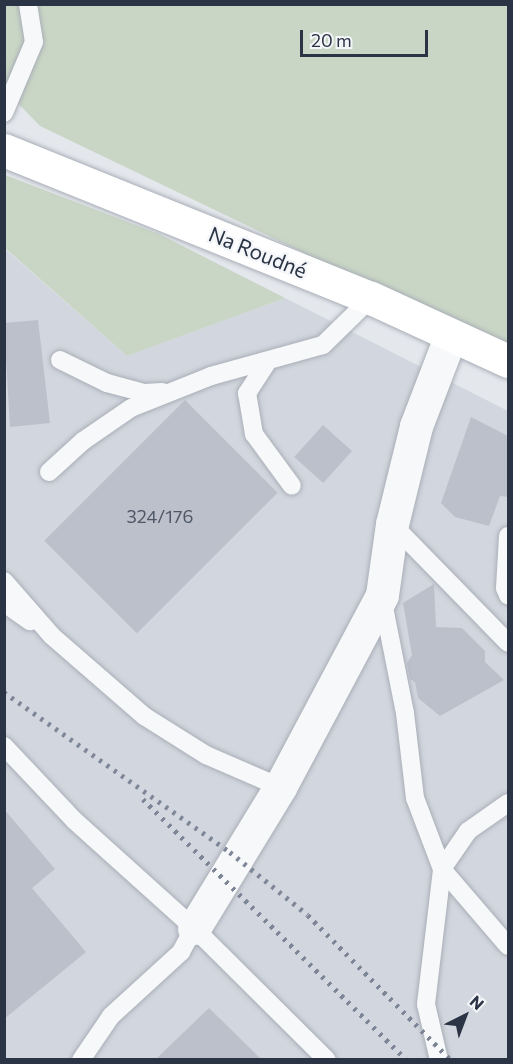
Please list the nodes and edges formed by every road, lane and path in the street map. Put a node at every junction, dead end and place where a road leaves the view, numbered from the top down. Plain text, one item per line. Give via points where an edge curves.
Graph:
1 (28, 4) edge
2 (4, 113) edge
3 (4, 150) edge
4 (371, 298) junction
5 (451, 335) junction
6 (60, 360) dead end
7 (508, 362) edge
8 (266, 364) junction
9 (173, 391) junction
10 (49, 472) dead end
11 (292, 486) dead end
12 (392, 524) junction
13 (508, 536) edge
14 (4, 581) edge
15 (382, 595) junction
16 (508, 595) edge
17 (4, 603) edge
18 (52, 636) junction
19 (508, 643) edge
20 (4, 746) edge
21 (280, 787) junction
22 (508, 803) edge
23 (442, 868) junction
24 (194, 928) junction
25 (508, 946) edge
26 (81, 1059) edge
27 (327, 1059) edge
28 (439, 1059) edge

1 - 2 lane via 34,42
3 - 4 main road, Na Roudné
4 - 5 main road, Na Roudné
4 - 8 lane via 323,345
5 - 7 main road, Na Roudné
5 - 12 street via 416,426
6 - 9 lane via 107,383 145,393
8 - 9 lane via 211,376
8 - 11 lane via 248,393 254,434
9 - 10 lane via 131,408 83,441
12 - 15 street
12 - 19 lane
13 - 16 lane
14 - 18 lane
15 - 21 street
15 - 23 lane via 405,713 415,798
17 - 18 lane
18 - 21 lane via 144,716 206,755
20 - 24 lane via 75,821
21 - 24 street
22 - 23 lane via 468,831
23 - 25 lane
23 - 28 lane via 426,1004
24 - 26 lane via 182,952 111,1016
24 - 27 lane

